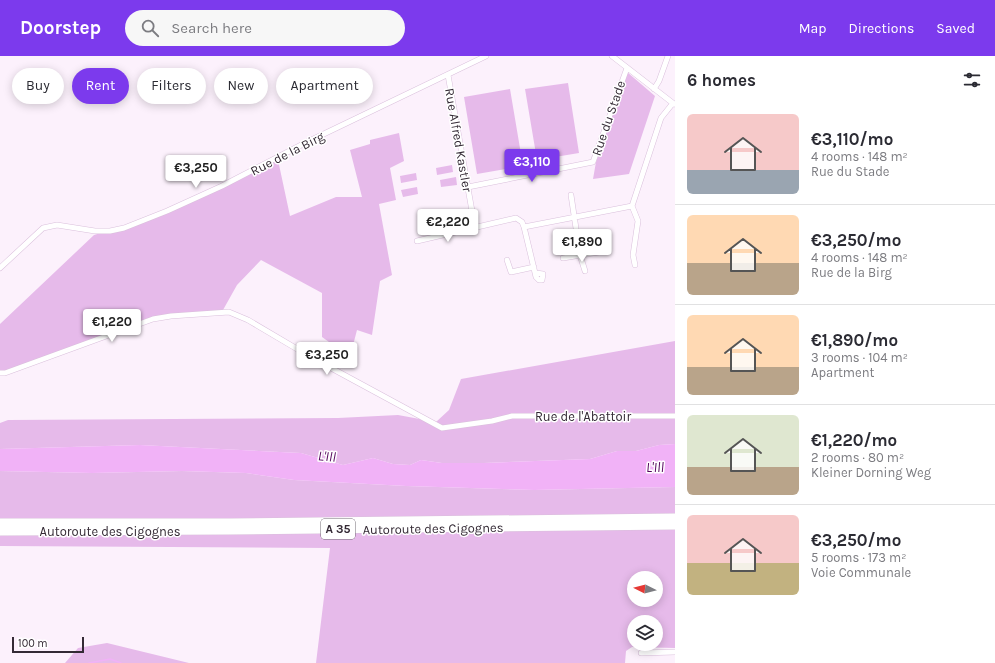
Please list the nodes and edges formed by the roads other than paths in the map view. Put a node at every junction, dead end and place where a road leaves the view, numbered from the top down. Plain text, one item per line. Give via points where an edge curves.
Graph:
1 (486, 56) edge
2 (612, 56) edge
3 (668, 56) edge
4 (620, 58) edge
5 (627, 68) junction
6 (448, 75) junction
7 (654, 89) junction
8 (674, 104) edge
9 (468, 187) junction
10 (571, 195) dead end
11 (632, 206) junction
12 (574, 218) junction
13 (524, 227) junction
14 (475, 228) junction
15 (417, 241) dead end
16 (599, 252) dead end
17 (580, 255) junction
18 (563, 258) dead end
19 (507, 260) dead end
20 (635, 264) dead end
21 (534, 267) junction
22 (0, 268) edge
23 (586, 271) dead end
24 (536, 273) dead end
25 (0, 373) edge
26 (675, 416) edge
27 (675, 518) edge
28 (0, 523) edge
29 (675, 525) edge
30 (0, 531) edge
31 (675, 652) edge
32 (641, 653) dead end

1 - 6 street, Rue de la Birg
2 - 4 street
3 - 7 street
4 - 5 street
5 - 7 street
5 - 9 street, Rue du Stade via 593,162
6 - 9 street, Rue Alfred Kastler
6 - 22 street, Rue de la Birg via 196,198 124,228 103,231 57,226 43,228
7 - 8 street
8 - 11 street via 662,118
9 - 14 street, Rue Alfred Kastler
10 - 12 street
11 - 12 street
11 - 20 street via 638,221 633,255
12 - 13 street
12 - 17 street
13 - 14 street via 516,218
13 - 21 street
14 - 15 street
16 - 17 street
17 - 18 street
17 - 23 street
19 - 21 street via 511,272
21 - 24 street
25 - 26 street, Rue de l'Abattoir via 153,319 229,312 248,320 442,428 512,416
27 - 28 highway, Autoroute des Cigognes / A 35
29 - 30 highway, Autoroute des Cigognes / A 35
31 - 32 street

